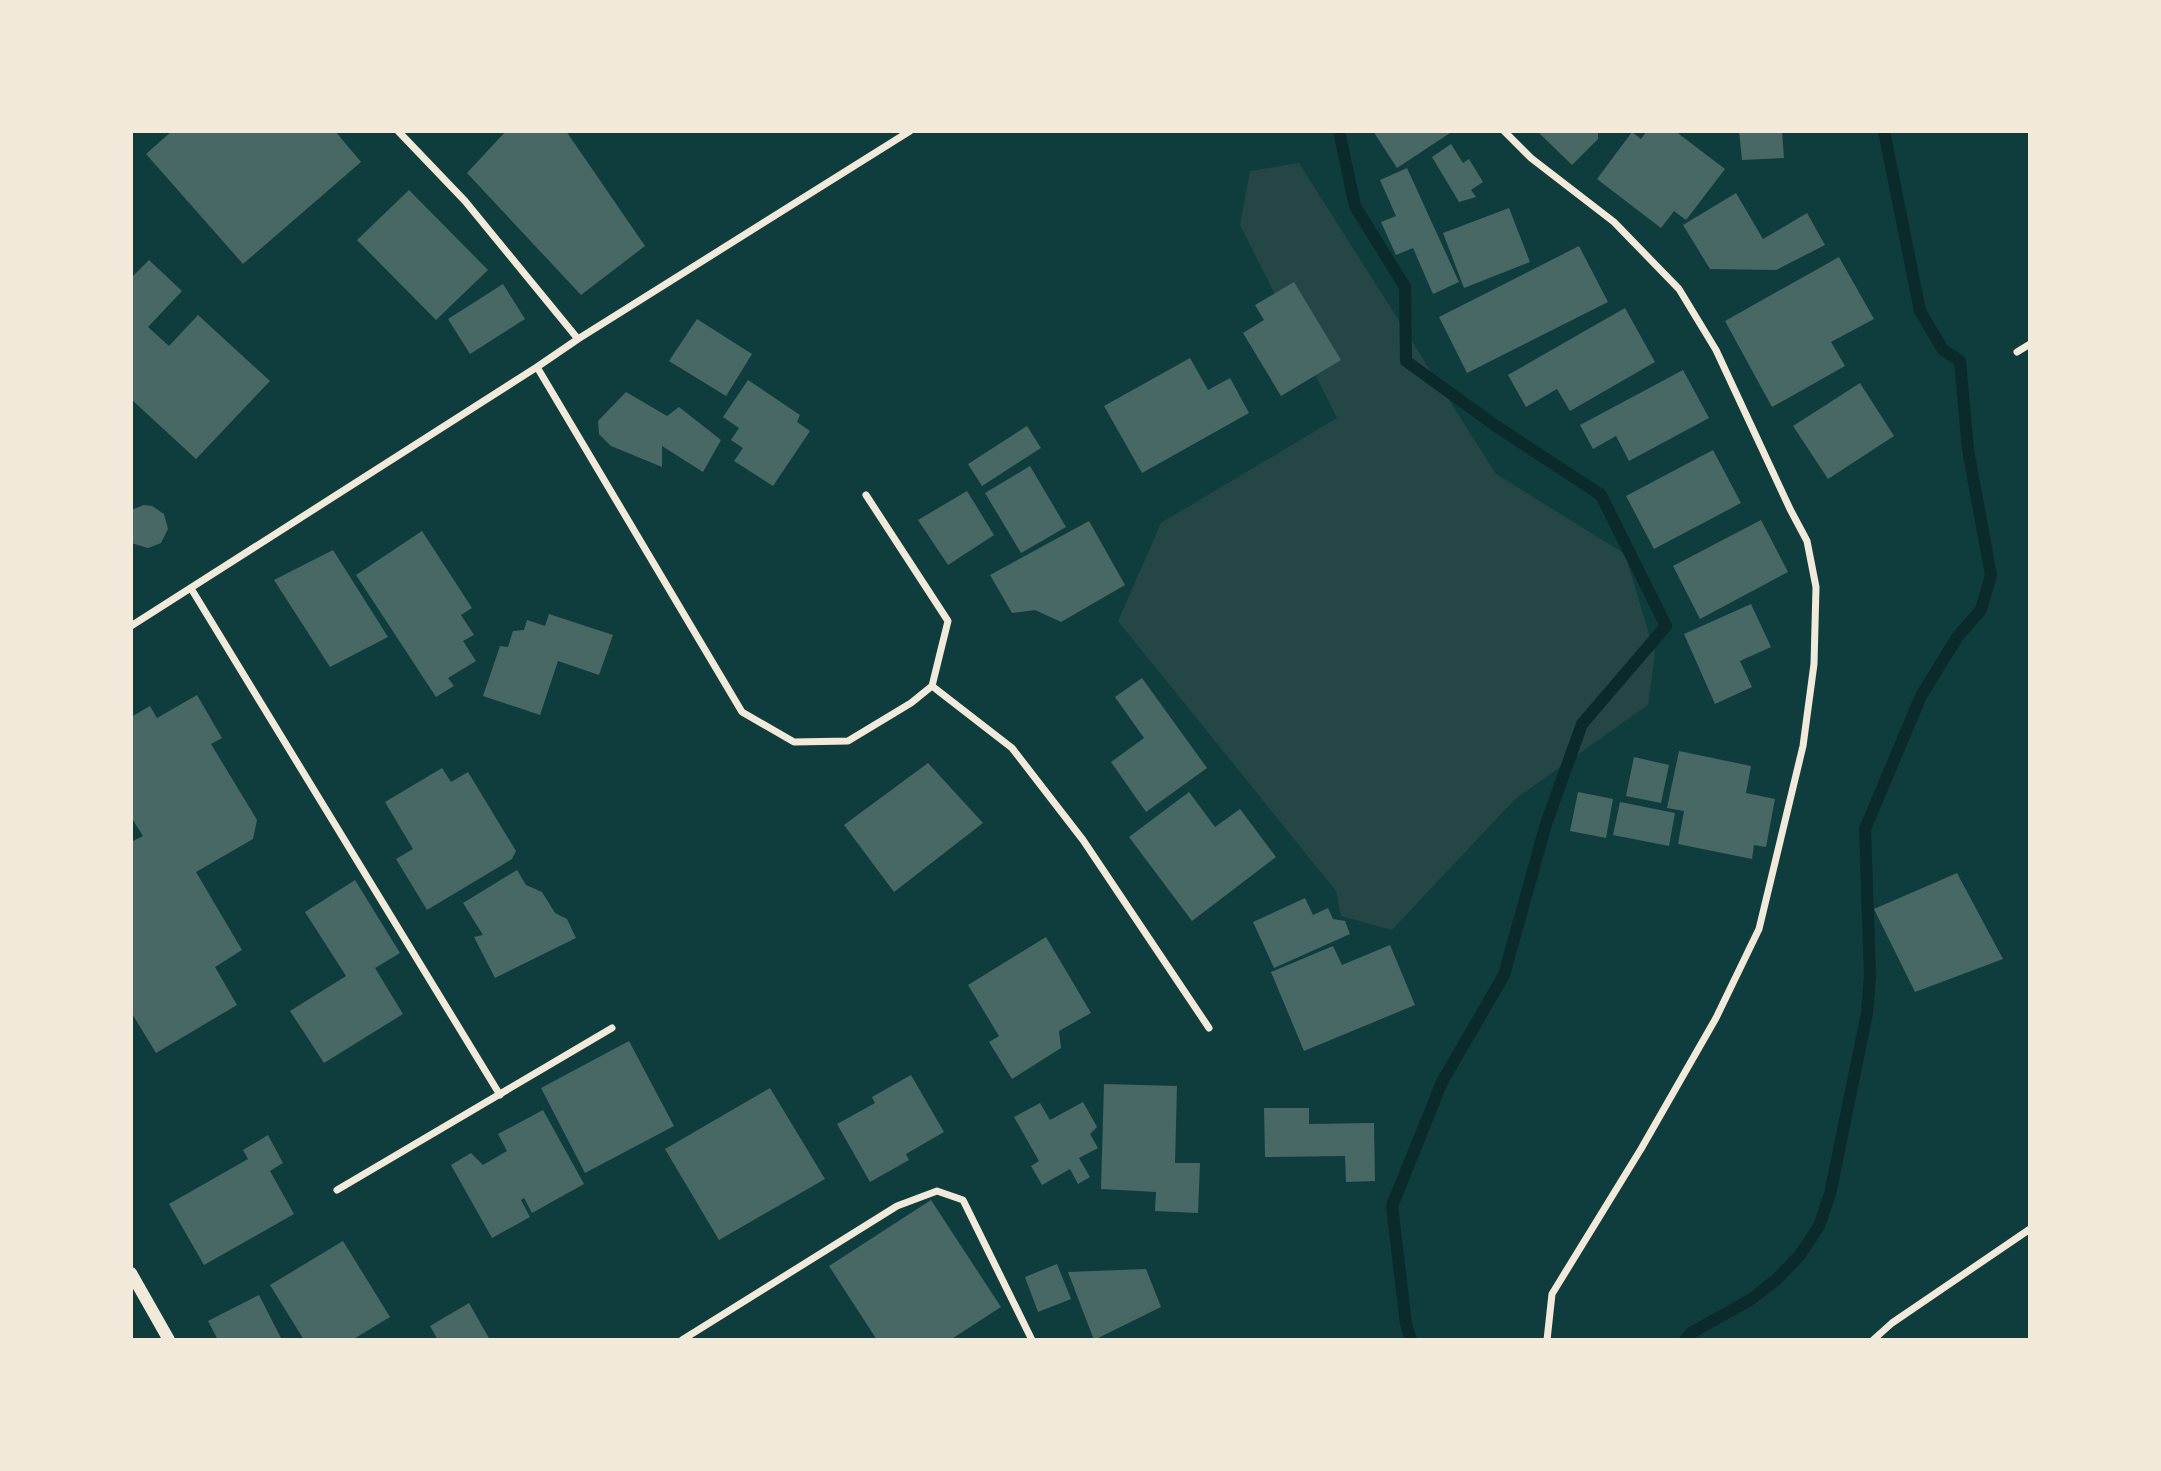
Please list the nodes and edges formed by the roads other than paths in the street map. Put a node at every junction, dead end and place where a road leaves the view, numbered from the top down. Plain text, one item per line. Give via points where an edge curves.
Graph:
1 (398, 131) edge
2 (910, 131) edge
3 (1504, 131) edge
4 (578, 339) junction
5 (2030, 344) edge
6 (2017, 352) dead end
7 (537, 367) junction
8 (866, 495) dead end
9 (192, 590) junction
10 (131, 626) edge
11 (932, 685) junction
12 (612, 1028) dead end
13 (1209, 1028) dead end
14 (500, 1095) junction
15 (337, 1190) dead end
16 (2030, 1229) edge
17 (131, 1273) edge
18 (169, 1340) edge
19 (682, 1340) edge
20 (1032, 1340) edge
21 (1547, 1340) edge
22 (1873, 1340) edge

1 - 4 street via 465,201
2 - 4 street
3 - 21 street via 1531,158 1614,222 1679,289 1716,350 1807,541 1816,587 1814,664 1803,746 1759,929 1716,1018 1552,1294
4 - 7 street
5 - 6 street
7 - 9 street
7 - 11 street via 742,712 794,742 848,741
8 - 11 street via 948,621
9 - 10 street
9 - 14 street
11 - 13 street via 1012,748 1083,839
12 - 14 street
14 - 15 street
16 - 22 street
17 - 18 street
19 - 20 street via 897,1206 937,1191 963,1200

